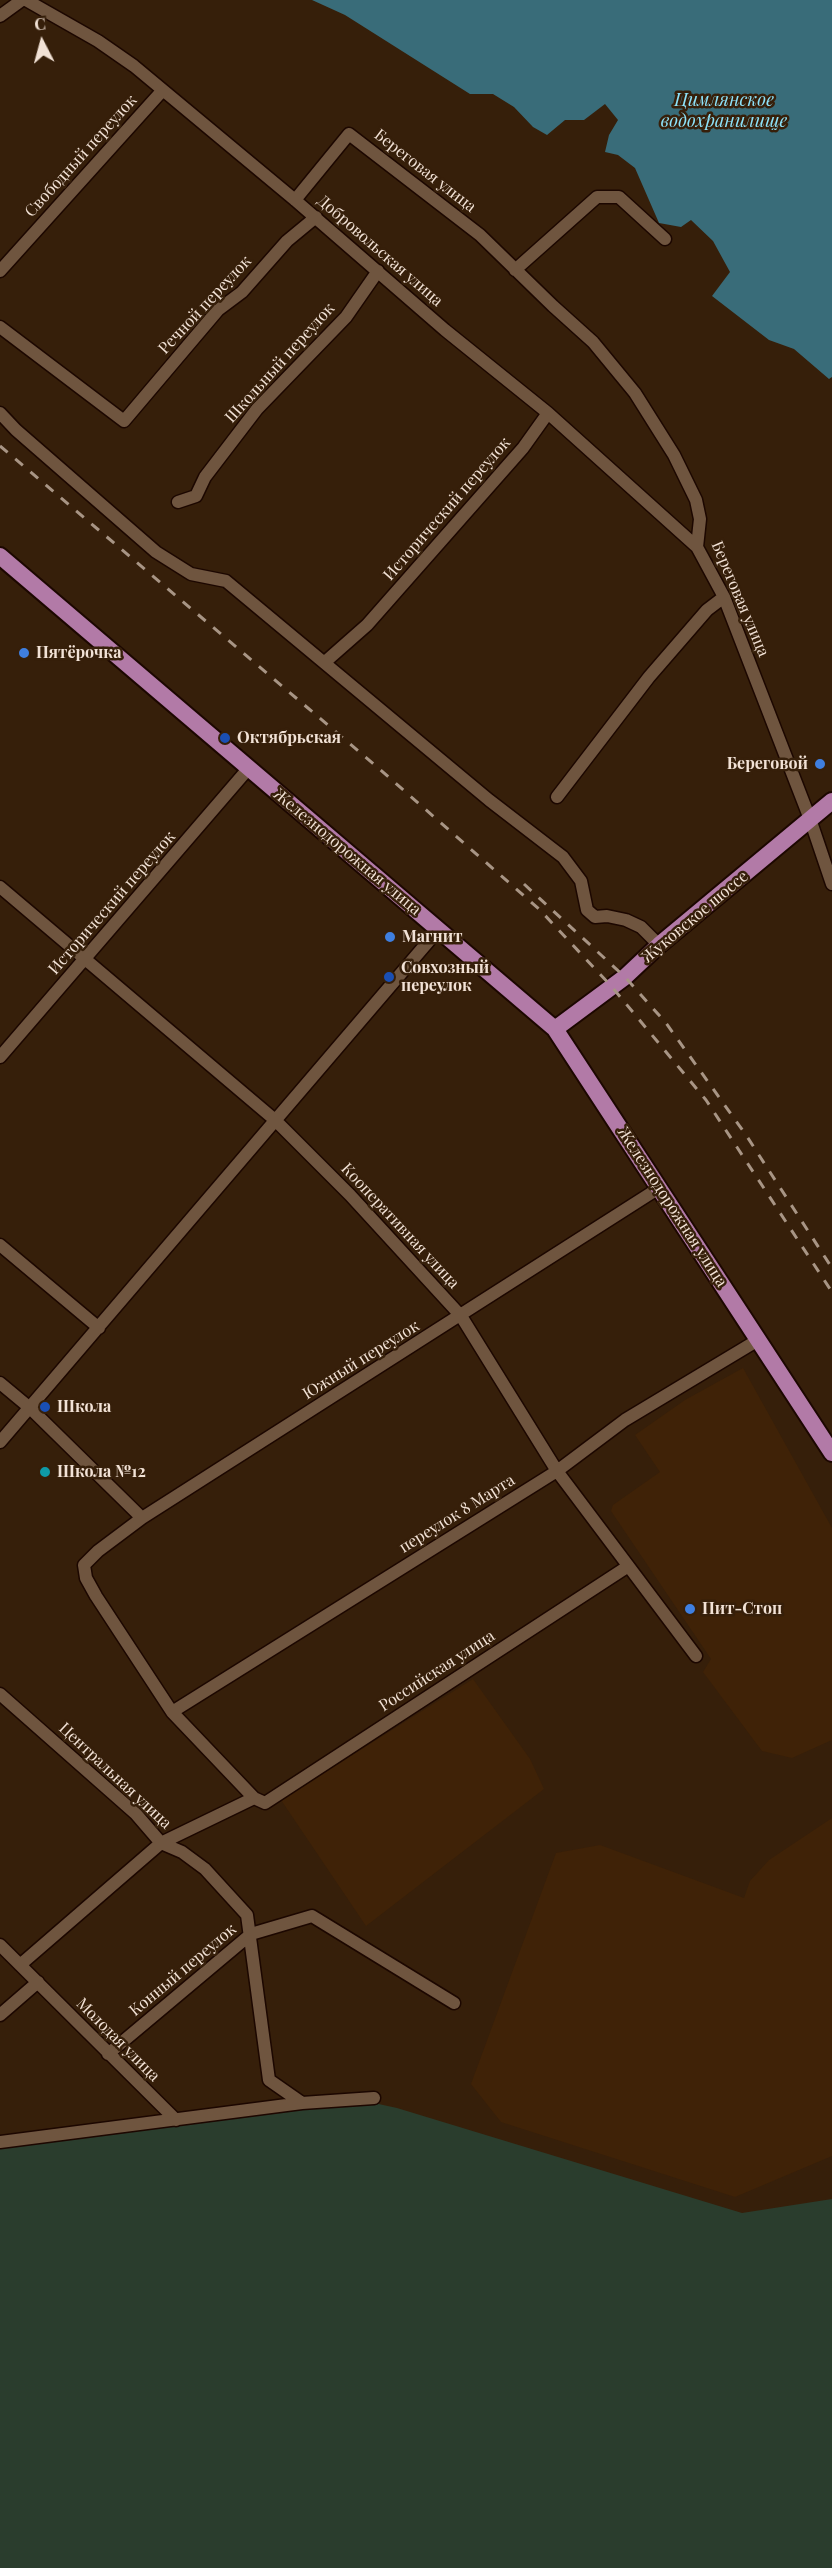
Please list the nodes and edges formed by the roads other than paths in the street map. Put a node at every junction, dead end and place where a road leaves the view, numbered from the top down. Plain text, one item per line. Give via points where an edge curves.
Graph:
1 (24, 0) edge
2 (0, 16) edge
3 (162, 91) junction
4 (295, 200) junction
5 (316, 217) junction
6 (665, 239) dead end
7 (515, 270) junction
8 (0, 271) edge
9 (378, 271) junction
10 (0, 327) edge
11 (0, 413) edge
12 (548, 413) junction
13 (178, 502) dead end
14 (697, 547) junction
15 (0, 556) edge
16 (724, 597) junction
17 (325, 662) junction
18 (248, 769) junction
19 (557, 797) dead end
20 (832, 801) edge
21 (810, 819) junction
22 (832, 884) edge
23 (0, 887) edge
24 (439, 929) junction
25 (659, 945) junction
26 (85, 960) junction
27 (555, 1029) junction
28 (0, 1057) edge
29 (275, 1120) junction
30 (659, 1188) junction
31 (0, 1245) edge
32 (461, 1316) junction
33 (99, 1328) junction
34 (758, 1340) junction
35 (0, 1383) edge
36 (30, 1408) junction
37 (0, 1442) edge
38 (832, 1453) edge
39 (557, 1471) junction
40 (142, 1518) junction
41 (627, 1567) junction
42 (696, 1656) dead end
43 (0, 1694) edge
44 (172, 1712) junction
45 (260, 1801) junction
46 (161, 1843) junction
47 (251, 1934) junction
48 (0, 1945) edge
49 (20, 1965) junction
50 (38, 1982) junction
51 (454, 2002) dead end
52 (0, 2015) edge
53 (108, 2054) junction
54 (374, 2097) dead end
55 (302, 2103) junction
56 (176, 2120) junction
57 (0, 2142) edge

1 - 2 street
1 - 3 street, Добровольская улица via 98,41
3 - 4 street, Добровольская улица
3 - 8 street, Свободный переулок
4 - 5 street, Добровольская улица
4 - 7 street, Береговая улица via 349,134 480,235
5 - 9 street, Добровольская улица
5 - 10 street, Речной переулок via 287,241 242,292 218,310 124,421
6 - 7 street via 618,197 597,197
7 - 14 street, Береговая улица via 593,342 634,393 674,456 696,500 700,519
9 - 12 street, Добровольская улица
9 - 13 street, Школьный переулок via 346,317 257,409 205,477 196,496
11 - 17 street via 163,556 191,574 226,581
12 - 14 street, Добровольская улица
12 - 17 street, Исторический переулок via 523,448 367,625
14 - 16 street, Береговая улица
15 - 18 main road, Железнодорожная улица
16 - 19 street via 707,610 649,677
16 - 21 street, Береговая улица
17 - 25 street via 563,857 581,881 587,910 595,917 626,920 641,927
18 - 24 main road, Железнодорожная улица
18 - 26 street, Исторический переулок
20 - 21 main road, Жуковское шоссе
21 - 22 street, Береговая улица
21 - 25 main road, Жуковское шоссе
23 - 26 street, Кооперативная улица
24 - 27 main road, Железнодорожная улица
24 - 29 street
25 - 27 main road, Жуковское шоссе via 625,977
26 - 28 street, Исторический переулок
26 - 29 street, Кооперативная улица
27 - 30 main road, Железнодорожная улица
29 - 32 street, Кооперативная улица
29 - 33 street
30 - 32 street, Южный переулок
30 - 34 main road, Железнодорожная улица
31 - 33 street
32 - 39 street, Кооперативная улица
32 - 40 street, Южный переулок
33 - 36 street
34 - 38 main road, Железнодорожная улица
34 - 39 street, переулок 8 Марта via 625,1420
35 - 36 street
36 - 37 street
36 - 40 street
39 - 41 street, Кооперативная улица
39 - 44 street, переулок 8 Марта
40 - 44 street, Южный переулок via 84,1565 86,1578
41 - 42 street, Кооперативная улица
41 - 45 street, Российская улица
43 - 46 street, Центральная улица via 136,1814
44 - 45 street
45 - 46 street, Российская улица
46 - 47 street, Центральная улица via 206,1869 248,1915
46 - 49 street
47 - 51 street via 312,1916
47 - 53 street, Конный переулок
47 - 55 street, Центральная улица via 269,2080
48 - 49 street, Молодая улица
49 - 50 street, Молодая улица
50 - 52 street
50 - 53 street, Молодая улица
53 - 56 street, Молодая улица
54 - 55 street
55 - 56 street
56 - 57 street

